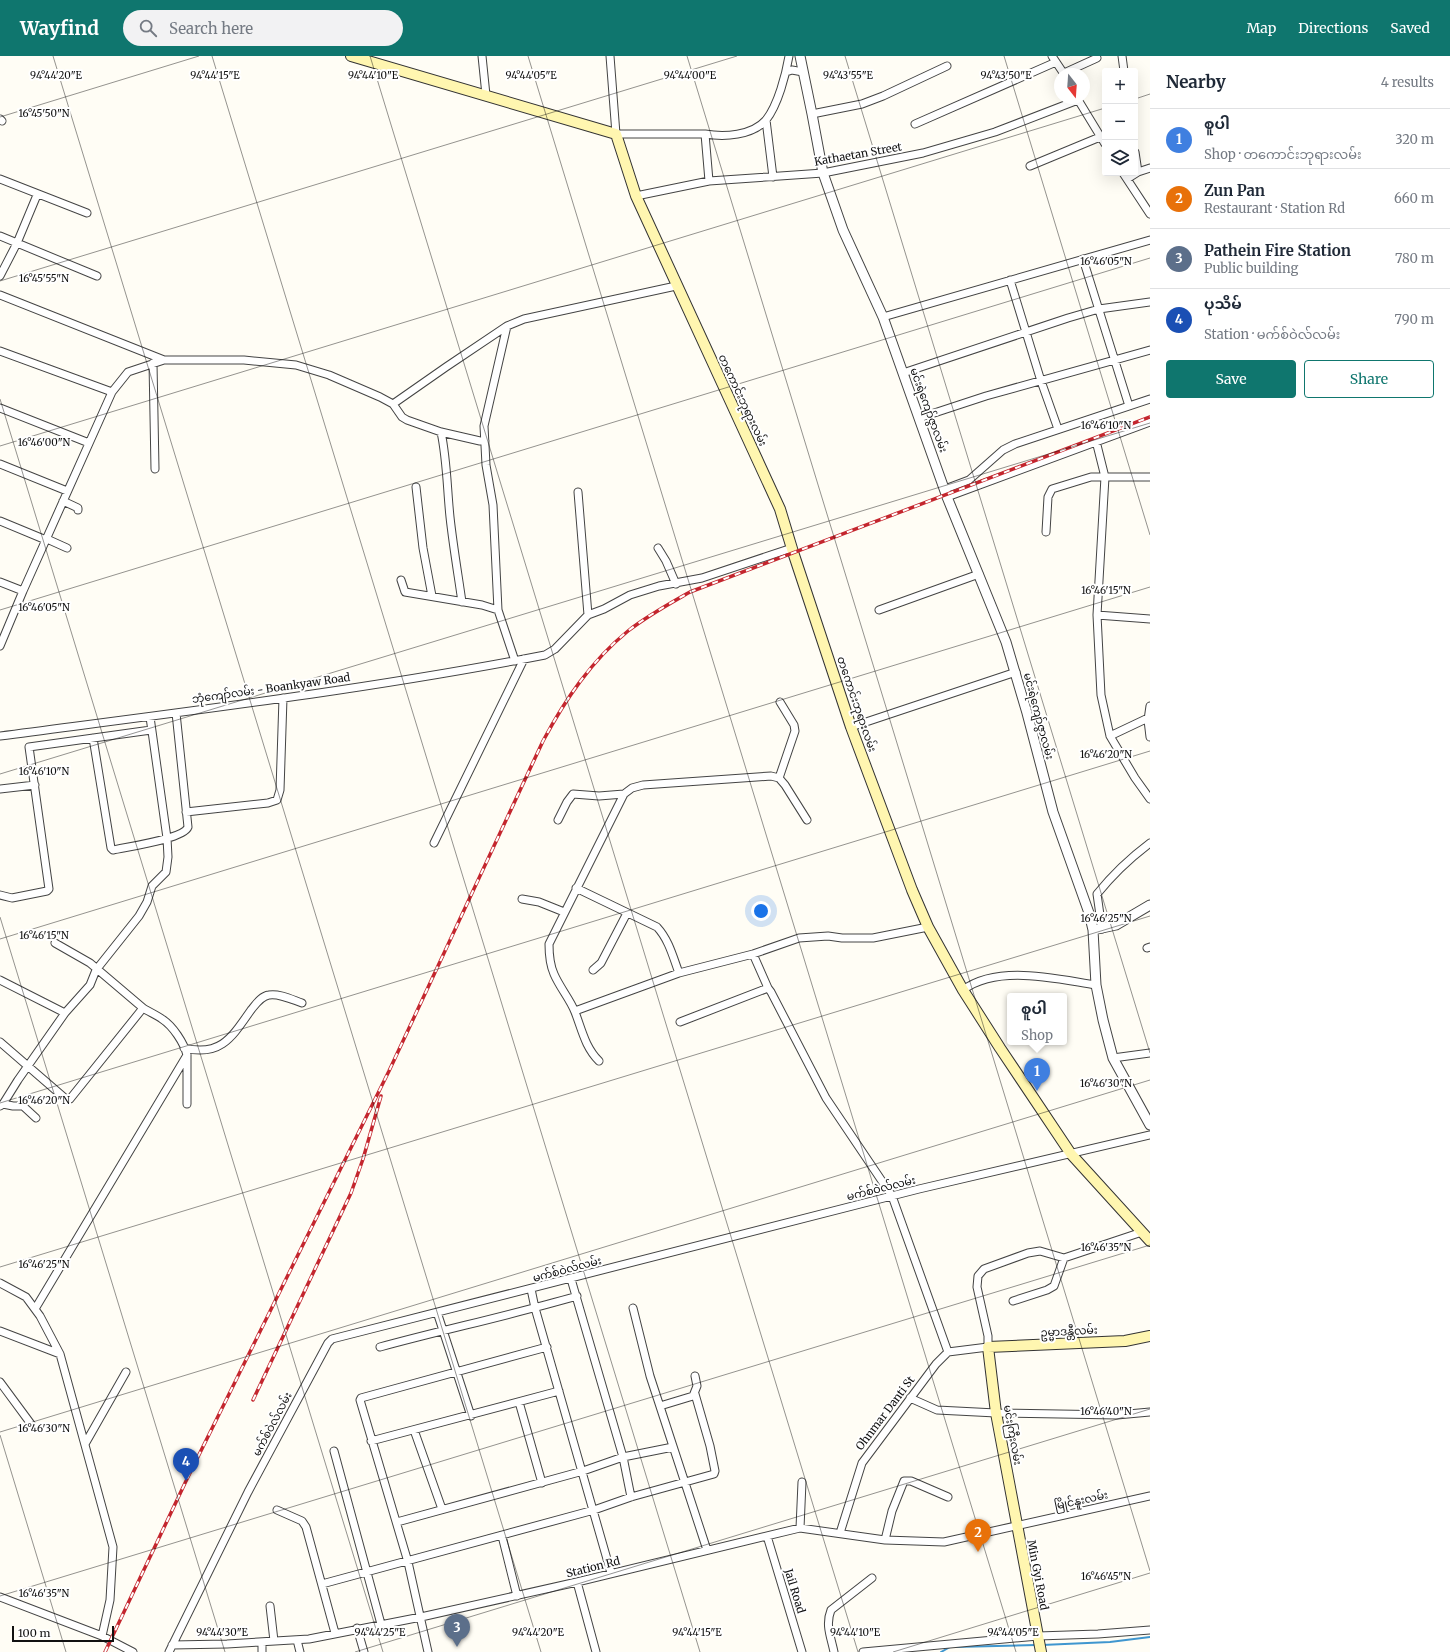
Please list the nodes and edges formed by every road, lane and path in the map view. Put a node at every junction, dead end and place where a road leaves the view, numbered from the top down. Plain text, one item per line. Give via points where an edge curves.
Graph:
1 (351, 56) edge
2 (482, 56) edge
3 (610, 56) edge
4 (789, 56) edge
5 (800, 56) edge
6 (1122, 56) edge
7 (1098, 58) dead end
8 (1054, 59) edge
9 (947, 66) dead end
10 (1060, 68) edge
11 (1077, 68) edge
12 (1124, 68) edge
13 (786, 72) junction
14 (803, 72) junction
15 (486, 95) junction
16 (1065, 104) edge
17 (1080, 104) edge
18 (812, 114) junction
19 (766, 120) junction
20 (915, 124) dead end
21 (616, 134) junction
22 (705, 134) junction
23 (1100, 137) junction
24 (1102, 140) edge
25 (1030, 166) dead end
26 (1150, 168) edge
27 (1138, 172) edge
28 (823, 173) junction
29 (1125, 176) edge
30 (773, 177) junction
31 (0, 179) edge
32 (710, 181) junction
33 (37, 195) junction
34 (636, 196) junction
35 (87, 213) dead end
36 (1150, 214) edge
37 (0, 236) edge
38 (1150, 240) edge
39 (17, 242) junction
40 (1084, 259) junction
41 (0, 276) edge
42 (97, 276) dead end
43 (1010, 280) junction
44 (676, 286) junction
45 (0, 294) edge
46 (1150, 302) edge
47 (1099, 309) junction
48 (883, 317) junction
49 (507, 326) junction
50 (1026, 330) junction
51 (1150, 350) edge
52 (0, 351) edge
53 (164, 360) junction
54 (1115, 360) junction
55 (153, 363) junction
56 (903, 373) junction
57 (1041, 381) junction
58 (112, 392) junction
59 (1150, 399) edge
60 (393, 404) junction
61 (1129, 406) junction
62 (0, 408) edge
63 (919, 418) junction
64 (1150, 422) edge
65 (1058, 429) junction
66 (441, 432) junction
67 (484, 441) junction
68 (1096, 442) junction
69 (89, 443) junction
70 (0, 464) edge
71 (155, 469) dead end
72 (1105, 477) junction
73 (1150, 477) edge
74 (416, 486) dead end
75 (68, 491) junction
76 (578, 492) dead end
77 (946, 493) junction
78 (63, 501) junction
79 (78, 510) dead end
80 (0, 521) edge
81 (1046, 532) dead end
82 (47, 539) junction
83 (67, 548) dead end
84 (658, 548) dead end
85 (792, 548) junction
86 (979, 574) junction
87 (402, 580) dead end
88 (0, 582) edge
89 (676, 584) junction
90 (23, 591) junction
91 (432, 596) junction
92 (462, 602) junction
93 (498, 610) junction
94 (879, 610) dead end
95 (588, 615) junction
96 (1097, 615) junction
97 (1150, 619) edge
98 (0, 643) edge
99 (524, 659) junction
100 (516, 661) junction
101 (1016, 672) junction
102 (283, 698) junction
103 (780, 702) dead end
104 (1150, 706) edge
105 (176, 713) junction
106 (150, 717) junction
107 (1149, 719) edge
108 (851, 727) junction
109 (151, 730) junction
110 (28, 733) junction
111 (0, 736) edge
112 (1110, 736) junction
113 (1150, 737) edge
114 (93, 738) junction
115 (29, 747) junction
116 (779, 778) junction
117 (35, 785) junction
118 (0, 788) edge
119 (624, 794) junction
120 (1150, 799) edge
121 (186, 812) junction
122 (558, 820) dead end
123 (807, 820) dead end
124 (167, 838) junction
125 (434, 843) dead end
126 (1150, 843) edge
127 (576, 888) junction
128 (0, 895) edge
129 (522, 899) dead end
130 (1150, 905) edge
131 (564, 912) junction
132 (628, 913) junction
133 (928, 927) junction
134 (1097, 930) junction
135 (55, 943) dead end
136 (753, 954) junction
137 (96, 970) junction
138 (593, 970) dead end
139 (679, 973) junction
140 (0, 980) edge
141 (1096, 985) junction
142 (768, 988) junction
143 (963, 990) junction
144 (302, 1003) dead end
145 (143, 1008) junction
146 (575, 1011) junction
147 (65, 1013) junction
148 (680, 1022) dead end
149 (0, 1042) edge
150 (186, 1052) junction
151 (1150, 1053) edge
152 (1113, 1058) junction
153 (599, 1061) dead end
154 (27, 1067) junction
155 (186, 1104) dead end
156 (2, 1105) edge
157 (36, 1118) dead end
158 (1150, 1125) edge
159 (1150, 1135) edge
160 (1071, 1154) junction
161 (892, 1196) junction
162 (1142, 1232) junction
163 (1150, 1241) edge
164 (1064, 1258) junction
165 (571, 1279) junction
166 (0, 1283) edge
167 (531, 1289) junction
168 (577, 1296) junction
169 (1013, 1301) dead end
170 (535, 1308) junction
171 (633, 1308) dead end
172 (35, 1309) junction
173 (437, 1312) junction
174 (0, 1330) edge
175 (442, 1330) junction
176 (1150, 1336) edge
177 (380, 1347) dead end
178 (547, 1347) junction
179 (988, 1347) junction
180 (948, 1352) junction
181 (60, 1354) junction
182 (456, 1371) junction
183 (126, 1372) dead end
184 (694, 1376) dead end
185 (1, 1384) edge
186 (559, 1391) junction
187 (695, 1394) junction
188 (910, 1398) junction
189 (519, 1402) junction
190 (660, 1406) junction
191 (1150, 1412) edge
192 (996, 1413) junction
193 (471, 1416) junction
194 (31, 1424) dead end
195 (414, 1430) junction
196 (371, 1441) junction
197 (85, 1444) junction
198 (673, 1447) junction
199 (334, 1451) dead end
200 (623, 1457) junction
201 (583, 1471) junction
202 (684, 1482) junction
203 (802, 1482) dead end
204 (542, 1483) junction
205 (1150, 1496) edge
206 (631, 1497) junction
207 (948, 1497) dead end
208 (442, 1509) junction
209 (277, 1510) dead end
210 (594, 1510) junction
211 (397, 1522) junction
212 (1016, 1526) junction
213 (800, 1528) junction
214 (840, 1533) junction
215 (502, 1536) junction
216 (767, 1536) junction
217 (885, 1540) junction
218 (706, 1550) junction
219 (408, 1562) junction
220 (368, 1573) junction
221 (612, 1573) junction
222 (872, 1578) dead end
223 (577, 1582) junction
224 (322, 1584) junction
225 (517, 1596) junction
226 (0, 1597) edge
227 (270, 1606) dead end
228 (421, 1617) junction
229 (381, 1624) junction
230 (357, 1628) junction
231 (1150, 1630) edge
232 (335, 1633) junction
233 (102, 1636) junction
234 (1038, 1636) junction
235 (297, 1640) junction
236 (274, 1641) junction
237 (262, 1642) junction
238 (172, 1644) junction
239 (133, 1652) edge
240 (169, 1652) edge
241 (262, 1652) edge
242 (300, 1652) edge
243 (364, 1652) edge
244 (428, 1652) edge
245 (596, 1652) edge
246 (802, 1652) edge
247 (834, 1652) edge
248 (863, 1652) edge
249 (1041, 1652) edge

1 - 15 main road
2 - 15 street
3 - 21 street
4 - 13 street
5 - 14 street, မင်းရဲကျော်ဇွာလမ်း
6 - 12 street
7 - 11 street
8 - 10 street
8 - 20 street
9 - 18 street via 869,101
13 - 14 street
13 - 19 street
14 - 18 street, မင်းရဲကျော်ဇွာလမ်း
15 - 21 main road
16 - 28 street, Kathaetan Street via 995,132 923,153
17 - 23 street
18 - 28 street, မင်းရဲကျော်ဇွာလမ်း
19 - 22 street via 740,134
19 - 30 street
21 - 22 street
21 - 34 main road, တကောင်းဘုရားလမ်း
22 - 32 street
23 - 24 street
23 - 25 street
26 - 27 street
28 - 30 street, Kathaetan Street
28 - 48 street, မင်းရဲကျော်ဇွာလမ်း via 843,230
29 - 36 street
30 - 32 street, Kathaetan Street
31 - 33 street
32 - 34 street, Kathaetan Street
33 - 35 street
33 - 39 street
34 - 44 main road, တကောင်းဘုရားလမ်း
37 - 39 street
38 - 40 street
39 - 41 street
39 - 42 street
40 - 43 street
40 - 47 street
43 - 48 street
43 - 50 street
44 - 49 street via 556,311
44 - 85 main road, တကောင်းဘုရားလမ်း via 780,509
45 - 53 street
46 - 47 street
47 - 50 street
47 - 54 street
48 - 56 street, မင်းရဲကျော်ဇွာလမ်း
49 - 60 street
49 - 67 street via 485,419
50 - 56 street
50 - 57 street
51 - 54 street
52 - 58 street
53 - 55 street
53 - 60 street via 244,360 296,365 330,375
54 - 57 street
54 - 61 street
55 - 58 street via 128,372
55 - 71 street
56 - 63 street, မင်းရဲကျော်ဇွာလမ်း
57 - 63 street
57 - 65 street
58 - 69 street
59 - 61 street
60 - 66 street via 407,420
61 - 65 street
62 - 69 street
63 - 77 street, မင်းရဲကျော်ဇွာလမ်း
64 - 68 street
65 - 77 street via 1003,450 970,480
66 - 67 street
66 - 92 street via 448,473 452,538
67 - 93 street via 493,505
68 - 72 street
68 - 77 street
69 - 75 street
70 - 75 street
72 - 73 street
72 - 81 street via 1091,476 1052,488 1048,497
72 - 96 street
74 - 91 street
75 - 78 street
76 - 95 street
77 - 86 street, မင်းရဲကျော်ဇွာလမ်း
78 - 79 street
78 - 82 street
80 - 82 street
82 - 83 street
82 - 90 street
84 - 89 street
85 - 89 street via 725,571
85 - 108 main road, တကောင်းဘုရားလမ်း
86 - 94 street
86 - 101 street, မင်းရဲကျော်ဇွာလမ်း
87 - 91 street via 405,592
88 - 90 street
89 - 95 street via 643,590
90 - 98 street
91 - 92 street
92 - 93 street
93 - 100 street
95 - 99 street, ဘုံကျော်လမ်း - Boankyaw Road via 556,649 545,655
96 - 97 street
96 - 112 street via 1101,695
99 - 100 street, ဘုံကျော်လမ်း - Boankyaw Road
99 - 125 street
100 - 102 street, ဘုံကျော်လမ်း - Boankyaw Road
101 - 108 street
101 - 134 street, မင်းရဲကျော်ဇွာလမ်း via 1052,812
102 - 105 street, ဘုံကျော်လမ်း - Boankyaw Road
102 - 121 street via 280,790 277,800 268,804
103 - 116 street via 795,731
104 - 107 street
105 - 106 street, ဘုံကျော်လမ်း - Boankyaw Road
105 - 121 street
106 - 109 street
106 - 110 street, ဘုံကျော်လမ်း - Boankyaw Road
107 - 112 street
107 - 113 street
108 - 133 main road, တကောင်းဘုရားလမ်း
109 - 114 street
109 - 124 street
110 - 111 street, ဘုံကျော်လမ်း - Boankyaw Road
110 - 115 street
112 - 120 street
114 - 115 street
114 - 124 street via 111,848 113,850
115 - 117 street
116 - 119 street via 763,776 643,785
116 - 123 street
117 - 118 street
117 - 128 street via 49,889 12,898
119 - 122 street via 573,794
119 - 127 street
121 - 124 street via 187,831
124 - 137 street via 166,872 152,886 148,902 139,916
126 - 134 street via 1132,856 1097,894
127 - 131 street
127 - 132 street
129 - 131 street via 539,902
130 - 134 street via 1116,925
131 - 146 street via 549,944 550,958 554,974
132 - 138 street
132 - 139 street via 657,928 663,934
133 - 136 street via 873,938 799,938
133 - 143 main road, တကောင်းဘုရားလမ်း
134 - 141 street, မင်းရဲကျော်ဇွာလမ်း
135 - 137 street via 90,963
136 - 139 street
136 - 142 street
137 - 145 street
137 - 147 street via 90,985
139 - 146 street
140 - 147 street
141 - 143 street via 1026,975 989,977
141 - 152 street, မင်းရဲကျော်ဇွာလမ်း
142 - 148 street
142 - 161 street via 826,1098
143 - 160 main road, တကောင်းဘုရားလမ်း
144 - 150 street via 274,994 262,997 228,1042 212,1049
145 - 150 street via 163,1019 178,1036
145 - 154 street via 70,1099 64,1099
146 - 153 street via 589,1049
147 - 154 street
149 - 154 street
150 - 155 street
150 - 172 street
151 - 152 street
152 - 158 street, မင်းရဲကျော်ဇွာလမ်း
154 - 156 street
156 - 157 street via 23,1106
159 - 160 street, မက်စ်ဝဲလ်လမ်း
160 - 161 street, မက်စ်ဝဲလ်လမ်း
160 - 162 main road, တကောင်းဘုရားလမ်း
161 - 165 street, မက်စ်ဝဲလ်လမ်း
161 - 180 street
162 - 163 main road, တကောင်းဘုရားလမ်း
162 - 164 street
164 - 169 street via 1054,1286
164 - 179 street via 1040,1251 1028,1253 984,1269 978,1276 977,1287
165 - 167 street, မက်စ်ဝဲလ်လမ်း
165 - 168 street
166 - 172 street via 26,1297
167 - 170 street
167 - 173 street, မက်စ်ဝဲလ်လမ်း
168 - 170 street
168 - 200 street
170 - 175 street
170 - 178 street
171 - 190 street
172 - 181 street
173 - 175 street
173 - 238 street, မက်စ်ဝဲလ်လမ်း via 328,1342 248,1492
174 - 181 street
175 - 177 street
175 - 182 street
176 - 179 main road, ဥမ္မာဒန္တီလမ်း via 1125,1341
178 - 182 street
178 - 186 street
179 - 180 street
179 - 192 main road, မင်းကြီးလမ်း
180 - 188 street, Ohnmar Danti St
181 - 197 street
182 - 193 street
182 - 196 street via 361,1398 360,1403
183 - 197 street
184 - 187 street via 697,1386
185 - 194 street
186 - 189 street
186 - 201 street
187 - 190 street via 690,1398
187 - 202 street via 716,1471 714,1474
188 - 192 street via 937,1410
188 - 214 street, Ohnmar Danti St via 862,1463
189 - 193 street
189 - 204 street
190 - 198 street
191 - 192 street via 1117,1415
192 - 212 main road, မင်းကြီးလမ်း
193 - 195 street
195 - 196 street
195 - 208 street
196 - 211 street
197 - 233 street via 113,1547 110,1600
198 - 200 street
198 - 202 street
199 - 220 street
200 - 201 street
200 - 206 street
201 - 204 street
201 - 210 street
202 - 206 street
202 - 218 street
203 - 213 street
204 - 208 street
205 - 212 street, မြိုင်နူးလမ်း
206 - 210 street
207 - 217 street via 911,1481 904,1481 892,1511
208 - 211 street
209 - 224 street via 302,1522 306,1527
210 - 215 street
210 - 221 street
211 - 219 street
212 - 217 street, Station Rd via 944,1542
212 - 234 main road, Min Gyi Road
213 - 214 street, Station Rd
213 - 216 street, Station Rd
214 - 217 street, Station Rd
215 - 219 street
215 - 225 street
216 - 218 street, Station Rd
216 - 246 street, Jail Road
218 - 221 street, Station Rd
219 - 220 street
219 - 228 street
220 - 224 street
220 - 229 street
221 - 223 street, Station Rd
222 - 247 street via 831,1610 828,1625
223 - 225 street, Station Rd
223 - 245 street
224 - 232 street
225 - 228 street, Station Rd
226 - 233 street
227 - 236 street
228 - 229 street, Station Rd
228 - 244 street
229 - 230 street, Station Rd
230 - 232 street, Station Rd
230 - 243 street
231 - 234 street
232 - 235 street, Station Rd
233 - 239 street
234 - 248 street
234 - 249 main road, Min Gyi Road
235 - 236 street, Station Rd
235 - 242 street
236 - 237 street, Station Rd
237 - 238 street, Station Rd
237 - 241 street
238 - 240 street, မက်စ်ဝဲလ်လမ်း

